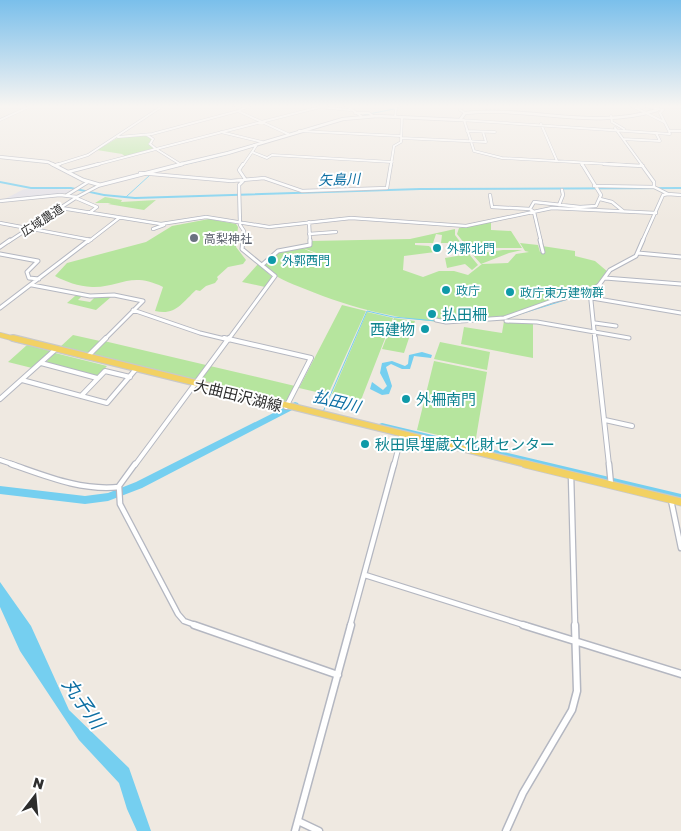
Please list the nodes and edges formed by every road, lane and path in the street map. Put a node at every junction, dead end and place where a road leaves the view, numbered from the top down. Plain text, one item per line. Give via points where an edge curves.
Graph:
1 (107, 144) edge
2 (150, 144) edge
3 (176, 144) edge
4 (257, 144) edge
5 (398, 144) edge
6 (470, 144) edge
7 (550, 144) edge
8 (626, 144) edge
9 (254, 145) junction
10 (156, 149) junction
11 (252, 152) junction
12 (0, 157) edge
13 (557, 161) junction
14 (392, 162) junction
15 (581, 163) junction
16 (180, 164) junction
17 (56, 165) junction
18 (642, 166) junction
19 (68, 172) junction
20 (140, 173) junction
21 (245, 179) junction
22 (88, 182) junction
23 (100, 185) junction
24 (594, 186) junction
25 (655, 187) junction
26 (562, 190) dead end
27 (668, 194) junction
28 (67, 195) junction
29 (490, 195) dead end
30 (681, 195) edge
31 (76, 198) junction
32 (600, 199) junction
33 (0, 201) edge
34 (559, 205) junction
35 (61, 208) junction
36 (530, 208) junction
37 (623, 211) junction
38 (534, 212) junction
39 (89, 213) junction
40 (656, 213) junction
41 (119, 218) junction
42 (308, 222) junction
43 (240, 223) junction
44 (0, 224) edge
45 (166, 224) junction
46 (29, 229) junction
47 (153, 230) dead end
48 (336, 232) dead end
49 (309, 234) junction
50 (92, 240) junction
51 (0, 247) edge
52 (543, 252) dead end
53 (638, 253) junction
54 (0, 254) edge
55 (681, 257) edge
56 (262, 265) junction
57 (605, 278) junction
58 (39, 279) junction
59 (681, 284) edge
60 (32, 285) junction
61 (590, 291) junction
62 (592, 298) junction
63 (0, 308) edge
64 (133, 310) junction
65 (681, 313) edge
66 (436, 320) dead end
67 (506, 321) dead end
68 (595, 323) junction
69 (616, 326) dead end
70 (596, 332) junction
71 (0, 335) edge
72 (629, 338) dead end
73 (228, 339) junction
74 (56, 349) junction
75 (86, 357) junction
76 (41, 363) junction
77 (136, 369) junction
78 (130, 377) junction
79 (97, 378) junction
80 (22, 380) junction
81 (194, 384) junction
82 (81, 396) junction
83 (0, 400) edge
84 (288, 407) junction
85 (605, 420) junction
86 (632, 426) dead end
87 (402, 434) junction
88 (0, 460) edge
89 (571, 475) junction
90 (612, 486) junction
91 (119, 488) junction
92 (671, 500) junction
93 (681, 502) edge
94 (681, 548) edge
95 (365, 575) junction
96 (577, 641) junction
97 (681, 674) edge
98 (338, 675) junction
99 (298, 821) junction
100 (295, 831) edge
101 (319, 831) edge
102 (506, 831) edge

1 - 17 street via 88,155
2 - 10 street
3 - 10 street
4 - 9 main road
5 - 14 street via 394,146
6 - 13 street via 471,152 502,158
7 - 13 street
8 - 18 street
9 - 11 street
9 - 16 main road
10 - 16 street
10 - 19 street
11 - 14 street via 267,158 272,155
11 - 21 street via 239,170
12 - 17 main road
13 - 15 street
14 - 21 street via 387,188 302,191 266,178
15 - 18 street
15 - 24 street
16 - 20 main road
17 - 19 main road
18 - 25 street
19 - 22 main road
20 - 21 street via 231,181
20 - 23 main road
21 - 43 street via 239,184
22 - 23 main road
22 - 28 street
23 - 31 street, 広域農道
24 - 25 street
24 - 32 street
25 - 27 street
26 - 34 street
27 - 30 street
27 - 40 street via 664,195
28 - 31 street
28 - 33 street
29 - 36 street via 492,207
31 - 35 street, 広域農道
31 - 39 street via 97,207
32 - 34 street via 593,207
32 - 37 street via 612,202
34 - 36 street via 534,202
35 - 39 street
35 - 46 street, 広域農道
36 - 38 street
37 - 38 street via 552,208
37 - 40 street
38 - 42 street via 466,226 351,218
38 - 52 street
39 - 41 street
40 - 53 street
41 - 45 street
41 - 50 street
42 - 43 street via 269,227
42 - 49 street
43 - 45 street via 206,217
43 - 56 street via 244,231 242,249
44 - 46 street
45 - 47 street
46 - 50 street
46 - 51 street, 広域農道
48 - 49 street
49 - 56 street via 310,244 278,251
50 - 58 street
53 - 55 street
53 - 57 street via 632,260 610,270
54 - 58 street via 38,261 27,272 29,278
56 - 73 street via 275,276
57 - 59 street
57 - 61 street
58 - 60 street
60 - 63 street
60 - 64 street via 90,296 114,295 142,301
61 - 62 street
61 - 66 street via 504,318
62 - 65 street
62 - 68 street
64 - 73 street
64 - 75 street
67 - 70 street via 537,322
68 - 69 street
68 - 70 street
70 - 72 street
70 - 85 street
71 - 74 main road, 大曲田沢湖線
73 - 81 street
73 - 84 street via 311,358
74 - 75 main road, 大曲田沢湖線
74 - 76 street
75 - 77 main road, 大曲田沢湖線
76 - 79 street
76 - 80 street
77 - 78 street
77 - 81 main road, 大曲田沢湖線
78 - 79 street via 104,371
78 - 82 street via 107,403
79 - 82 street
80 - 82 street
80 - 83 street
81 - 84 main road, 大曲田沢湖線
81 - 91 street
84 - 87 main road, 大曲田沢湖線
85 - 86 street
85 - 90 street
87 - 89 main road, 大曲田沢湖線
87 - 95 street
88 - 91 street via 83,486 108,490
89 - 90 main road, 大曲田沢湖線
89 - 96 street
90 - 92 main road, 大曲田沢湖線
91 - 98 street via 120,504 184,621
92 - 93 main road, 大曲田沢湖線
92 - 94 street
95 - 96 street
95 - 98 street
96 - 97 street
96 - 102 street via 578,691 575,702 523,793
98 - 99 street
99 - 100 street
99 - 101 street

